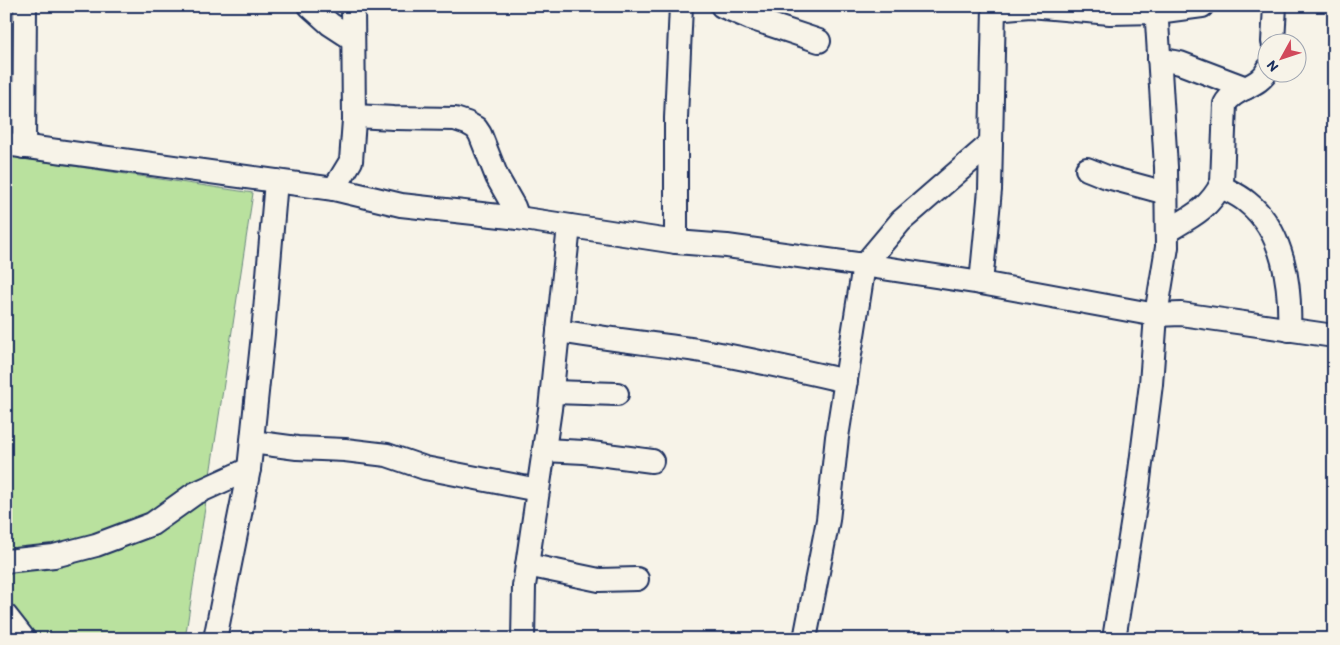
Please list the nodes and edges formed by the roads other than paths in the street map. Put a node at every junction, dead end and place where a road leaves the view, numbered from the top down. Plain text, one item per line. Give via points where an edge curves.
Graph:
1 (310, 6) edge
2 (353, 6) edge
3 (681, 6) edge
4 (722, 6) edge
5 (1202, 6) edge
6 (1275, 6) edge
7 (19, 8) edge
8 (994, 8) edge
9 (1156, 9) edge
10 (1123, 10) edge
11 (1274, 32) edge
12 (353, 39) junction
13 (819, 41) dead end
14 (1160, 59) junction
15 (1258, 81) edge
16 (1246, 88) junction
17 (354, 116) junction
18 (991, 143) junction
19 (15, 146) edge
20 (1087, 169) dead end
21 (276, 181) junction
22 (1220, 186) junction
23 (334, 189) junction
24 (1166, 193) junction
25 (518, 218) junction
26 (569, 226) junction
27 (1167, 231) junction
28 (676, 242) junction
29 (864, 265) junction
30 (981, 283) junction
31 (1156, 314) junction
32 (1289, 330) junction
33 (558, 331) junction
34 (1334, 336) edge
35 (846, 380) junction
36 (552, 392) junction
37 (617, 394) dead end
38 (252, 442) junction
39 (544, 450) junction
40 (652, 462) dead end
41 (249, 469) junction
42 (538, 490) junction
43 (6, 561) edge
44 (527, 565) junction
45 (637, 580) dead end
46 (6, 616) edge
47 (217, 628) edge
48 (24, 639) edge
49 (231, 639) edge
50 (523, 639) edge
51 (806, 639) edge
52 (1114, 639) edge

1 - 12 street
2 - 12 street
3 - 28 street via 676,118
4 - 13 street
5 - 9 street
6 - 11 street
7 - 19 street
8 - 10 street via 1030,6 1110,13
8 - 18 street
9 - 10 street
9 - 14 street
12 - 17 street
14 - 16 street via 1188,65
14 - 24 street
15 - 16 street
16 - 22 street via 1228,98 1225,104
17 - 23 street via 351,161
17 - 25 street via 455,119 476,128
18 - 29 street via 901,221
18 - 30 street
19 - 21 street
20 - 24 street
21 - 23 street
21 - 38 street
22 - 27 street via 1200,212
22 - 32 street via 1247,202 1266,222 1275,240 1287,281
23 - 25 street via 400,205
24 - 27 street
25 - 26 street
26 - 28 street
26 - 33 street
27 - 31 street
28 - 29 street
29 - 30 street
29 - 35 street
30 - 31 street
31 - 32 street via 1181,314
31 - 52 street via 1138,487
32 - 34 street
33 - 35 street via 691,349
33 - 36 street
35 - 51 street via 828,520
36 - 37 street
36 - 39 street
38 - 41 street
38 - 42 street via 387,455 425,468
39 - 40 street
39 - 42 street
41 - 43 street via 194,494 143,528 54,556
41 - 47 street
42 - 44 street
44 - 45 street via 599,580
44 - 50 street
46 - 48 street
47 - 49 street

